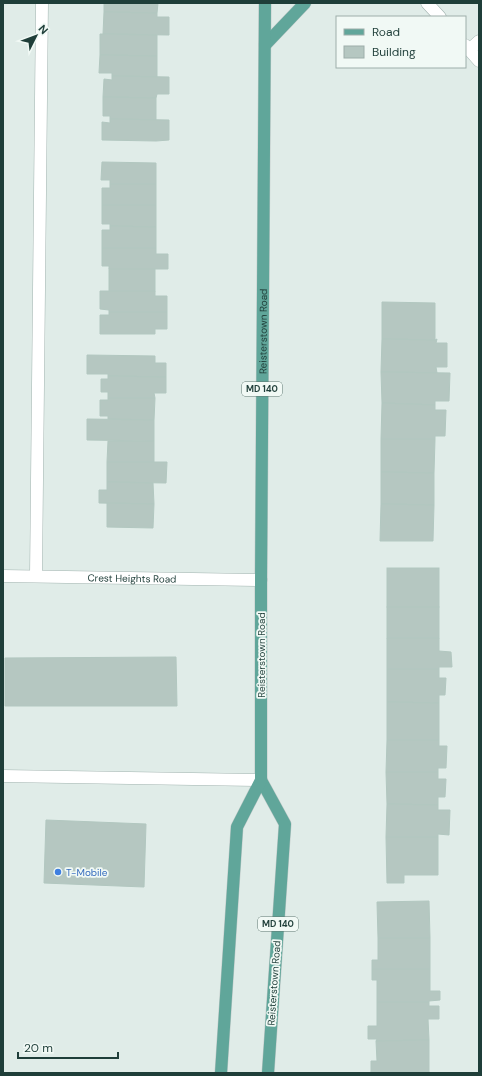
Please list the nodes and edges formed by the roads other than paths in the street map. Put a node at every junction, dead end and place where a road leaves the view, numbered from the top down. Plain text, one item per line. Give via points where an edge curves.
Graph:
1 (42, 3) edge
2 (265, 3) edge
3 (305, 3) edge
4 (427, 3) edge
5 (439, 16) edge
6 (479, 41) edge
7 (264, 45) junction
8 (467, 48) edge
9 (479, 61) edge
10 (3, 576) edge
11 (36, 576) junction
12 (261, 580) junction
13 (3, 776) edge
14 (261, 780) junction
15 (221, 1073) edge
16 (268, 1073) edge

1 - 11 street
2 - 7 main road, Reisterstown Road / MD 140
3 - 7 main road
4 - 5 street
6 - 8 street
7 - 12 main road, Reisterstown Road / MD 140
8 - 9 street
10 - 11 street, Crest Heights Road
11 - 12 street, Crest Heights Road
12 - 14 main road, Reisterstown Road / MD 140
13 - 14 street
14 - 15 main road, Reisterstown Road / MD 140 via 237,827
14 - 16 main road, Reisterstown Road / MD 140 via 285,824

